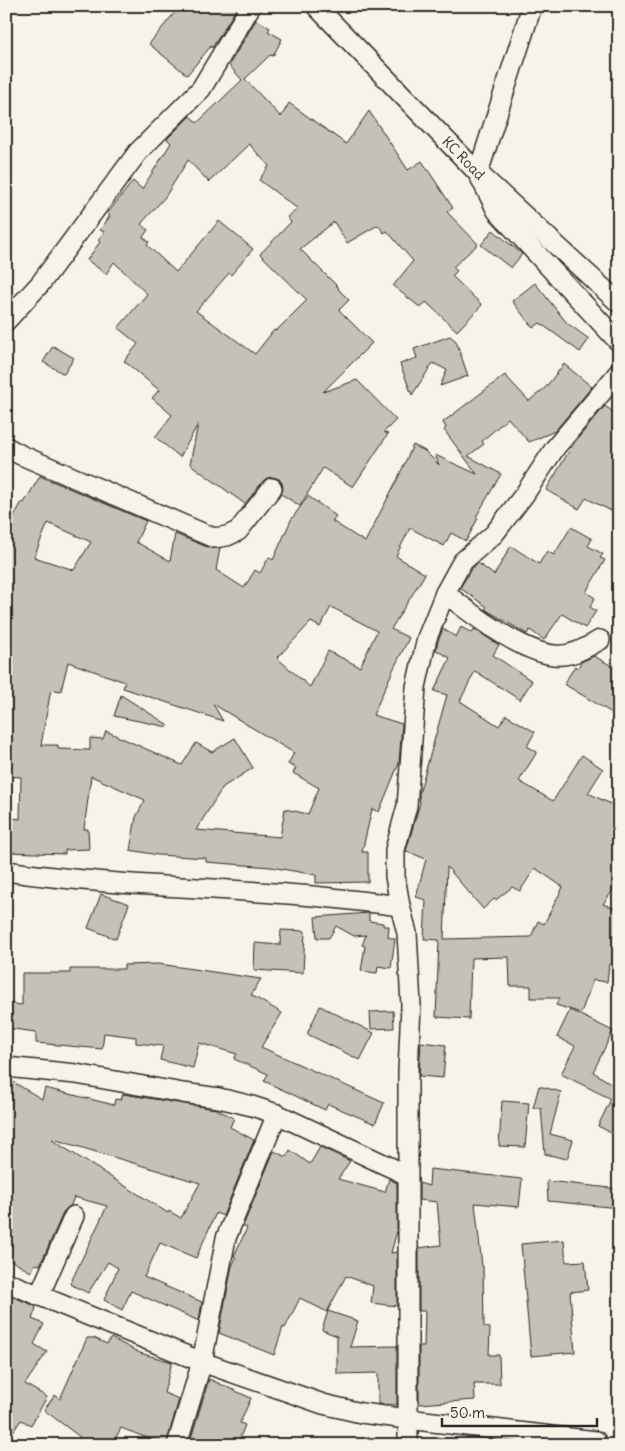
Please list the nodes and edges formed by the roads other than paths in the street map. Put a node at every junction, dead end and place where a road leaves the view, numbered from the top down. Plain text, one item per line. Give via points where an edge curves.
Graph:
1 (251, 6) edge
2 (316, 6) edge
3 (532, 6) edge
4 (478, 173) junction
5 (619, 303) edge
6 (6, 321) edge
7 (619, 342) edge
8 (619, 372) edge
9 (6, 447) edge
10 (272, 488) dead end
11 (445, 593) junction
12 (600, 640) dead end
13 (6, 871) edge
14 (400, 906) junction
15 (6, 1067) edge
16 (278, 1114) junction
17 (407, 1175) junction
18 (74, 1216) dead end
19 (6, 1282) edge
20 (39, 1296) junction
21 (202, 1362) junction
22 (407, 1419) junction
23 (596, 1441) dead end
24 (177, 1445) edge
25 (408, 1445) edge

1 - 6 street via 201,89 138,152 40,284
2 - 4 street, KC Road
3 - 4 street
4 - 5 street, KC Road
4 - 7 street via 497,211
8 - 11 street via 555,448 494,534 462,562
9 - 10 street via 214,538 238,531
11 - 12 street via 474,616 527,647 554,655 567,654 580,652
11 - 14 street via 427,638 416,688 407,806 395,850
13 - 14 street
14 - 17 street via 408,933 411,1005
15 - 16 street via 76,1074 219,1098
16 - 17 street
16 - 21 street via 226,1238
17 - 22 street
18 - 20 street
19 - 20 street
20 - 21 street
21 - 22 street via 323,1404
21 - 24 street
22 - 23 street
22 - 25 street

